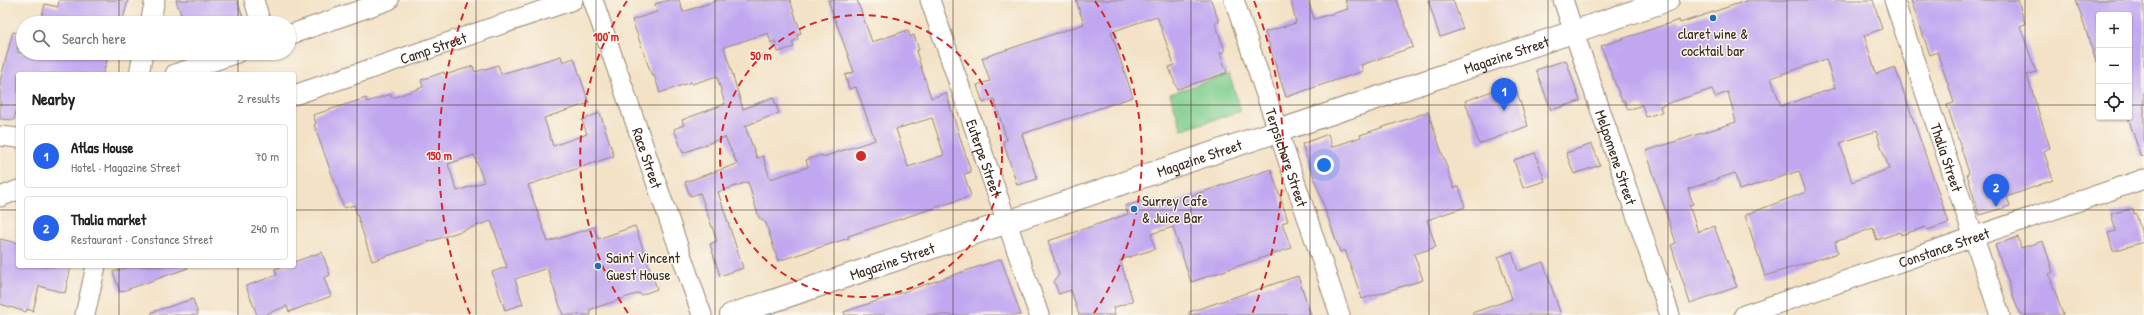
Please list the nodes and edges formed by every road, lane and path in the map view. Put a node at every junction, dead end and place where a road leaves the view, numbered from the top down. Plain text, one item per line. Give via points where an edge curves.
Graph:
1 (155, 0) edge
2 (254, 0) edge
3 (389, 0) edge
4 (573, 0) edge
5 (593, 0) edge
6 (930, 0) edge
7 (1234, 0) edge
8 (1563, 0) edge
9 (1668, 0) edge
10 (1894, 0) edge
11 (152, 16) edge
12 (259, 16) edge
13 (1574, 32) junction
14 (296, 33) edge
15 (142, 60) edge
16 (216, 60) edge
17 (139, 72) edge
18 (181, 72) edge
19 (296, 94) edge
20 (1278, 132) junction
21 (0, 136) edge
22 (16, 138) edge
23 (2144, 179) edge
24 (16, 191) edge
25 (0, 197) edge
26 (1008, 223) junction
27 (1974, 238) junction
28 (96, 268) edge
29 (85, 315) edge
30 (702, 315) edge
31 (731, 315) edge
32 (1039, 315) edge
33 (1340, 315) edge
34 (1670, 315) edge
35 (1744, 315) edge
36 (2000, 315) edge

1 - 11 street
2 - 12 street
3 - 14 street
4 - 19 street, Camp Street
5 - 30 street, Race Street
6 - 26 street, Euterpe Street
7 - 20 street, Terpsichore Street
8 - 13 street, Melpomene Street
9 - 13 street, Magazine Street
10 - 27 street, Thalia Street
13 - 20 street, Magazine Street
13 - 34 street, Melpomene Street
15 - 17 street
16 - 18 street
20 - 26 street, Magazine Street
20 - 33 street, Terpsichore Street
21 - 22 street
23 - 27 street, Constance Street
24 - 25 street
26 - 31 street, Magazine Street
26 - 32 street, Euterpe Street
27 - 35 street, Constance Street
27 - 36 street, Thalia Street
28 - 29 street

